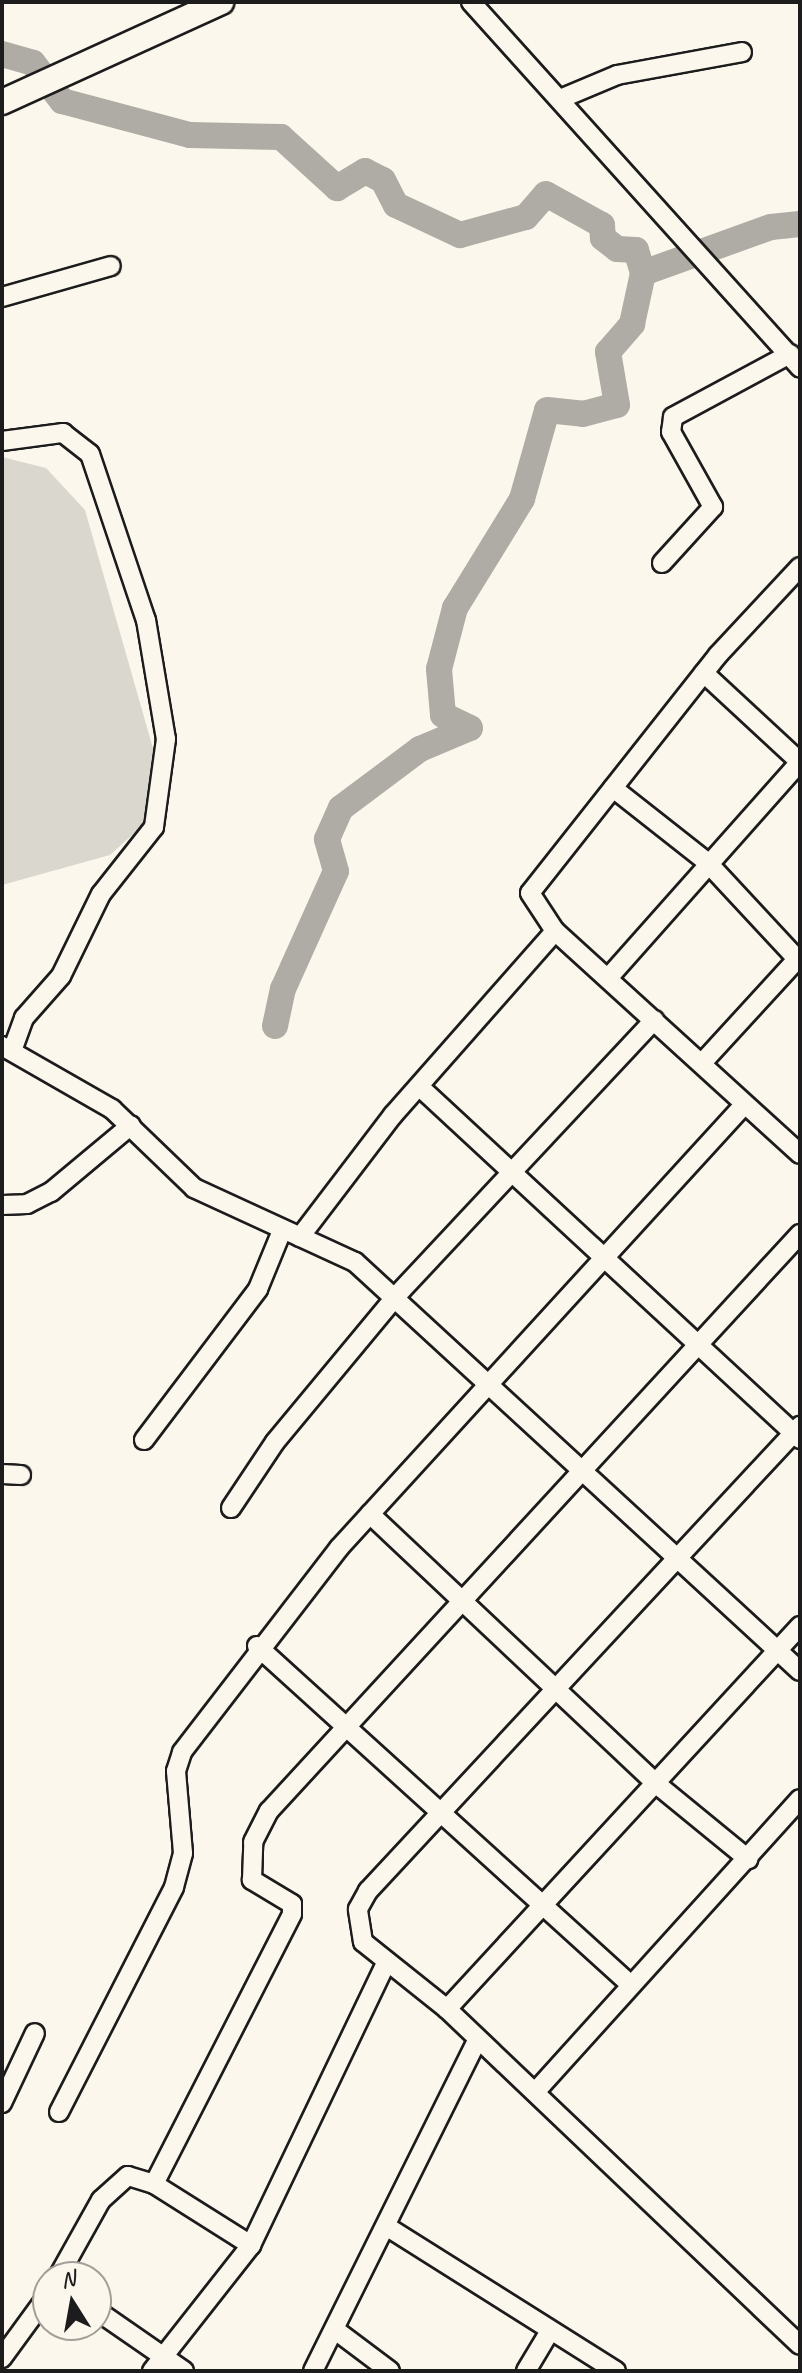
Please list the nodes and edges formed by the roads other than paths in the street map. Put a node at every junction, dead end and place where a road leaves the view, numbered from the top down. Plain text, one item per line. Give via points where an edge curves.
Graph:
1 (221, 2) edge
2 (471, 2) edge
3 (742, 52) dead end
4 (560, 99) junction
5 (2, 102) edge
6 (111, 266) dead end
7 (2, 297) edge
8 (795, 361) edge
9 (2, 441) edge
10 (662, 563) dead end
11 (800, 567) edge
12 (704, 673) junction
13 (613, 788) junction
14 (707, 862) junction
15 (555, 931) junction
16 (799, 959) edge
17 (609, 977) junction
18 (654, 1020) junction
19 (7, 1048) edge
20 (702, 1063) junction
21 (422, 1089) junction
22 (744, 1105) junction
23 (131, 1125) junction
24 (798, 1146) edge
25 (508, 1170) junction
26 (2, 1205) edge
27 (800, 1234) edge
28 (291, 1235) junction
29 (605, 1259) junction
30 (396, 1296) junction
31 (702, 1343) junction
32 (487, 1387) junction
33 (798, 1432) edge
34 (144, 1440) dead end
35 (2, 1474) edge
36 (583, 1474) junction
37 (21, 1475) dead end
38 (231, 1508) dead end
39 (370, 1514) junction
40 (675, 1561) junction
41 (465, 1600) junction
42 (800, 1626) edge
43 (257, 1646) junction
44 (776, 1651) junction
45 (800, 1671) edge
46 (555, 1691) junction
47 (345, 1726) junction
48 (654, 1782) junction
49 (800, 1799) edge
50 (443, 1816) junction
51 (748, 1859) junction
52 (538, 1903) junction
53 (386, 1963) junction
54 (627, 1982) junction
55 (447, 2009) junction
56 (35, 2033) dead end
57 (477, 2041) junction
58 (537, 2090) junction
59 (2, 2103) edge
60 (59, 2112) dead end
61 (154, 2184) junction
62 (389, 2228) junction
63 (251, 2245) junction
64 (67, 2261) edge
65 (32, 2317) edge
66 (112, 2324) edge
67 (550, 2331) junction
68 (338, 2332) junction
69 (800, 2345) edge
70 (2, 2358) edge
71 (158, 2364) edge
72 (184, 2371) edge
73 (313, 2371) edge
74 (390, 2371) edge
75 (526, 2371) edge
76 (616, 2371) edge

1 - 5 street
2 - 4 street
3 - 4 street via 617,75
4 - 8 street via 702,266
6 - 7 street
8 - 10 street via 673,417 671,432 713,507
9 - 19 street via 63,433 90,454 146,620 166,739 154,827 101,894 61,976 24,1018
11 - 12 street
12 - 13 street
12 - 14 street via 800,762
13 - 14 street
13 - 15 street via 530,893
14 - 16 street
14 - 17 street
15 - 17 street
15 - 21 street
16 - 20 street
17 - 18 street
18 - 20 street
18 - 25 street
19 - 23 street
20 - 22 street
21 - 25 street
21 - 28 street via 393,1115
22 - 24 street
22 - 29 street
23 - 26 street via 51,1192 27,1204
23 - 28 street via 194,1188
25 - 29 street
25 - 30 street
27 - 31 street
28 - 30 street via 331,1246
28 - 34 street via 258,1289
29 - 31 street
29 - 32 street
30 - 32 street
30 - 38 street via 275,1442
31 - 33 street
31 - 36 street
32 - 36 street
32 - 39 street
33 - 40 street
35 - 37 street
36 - 40 street
36 - 41 street
39 - 41 street
39 - 43 street
40 - 44 street
40 - 46 street
41 - 46 street
41 - 47 street
42 - 44 street
43 - 47 street
43 - 60 street via 182,1752 176,1771 183,1853 174,1887
44 - 45 street
44 - 48 street
46 - 48 street
46 - 50 street
47 - 50 street
47 - 61 street via 289,1784 253,1842 252,1880 292,1904 292,1914
48 - 51 street
48 - 52 street
49 - 51 street
50 - 52 street
50 - 53 street via 358,1909 363,1942
51 - 54 street
52 - 54 street
52 - 55 street
53 - 55 street
53 - 63 street
54 - 58 street
55 - 57 street
56 - 59 street
57 - 58 street
57 - 62 street
58 - 69 street
61 - 63 street
61 - 64 street via 128,2176 113,2184
62 - 67 street
62 - 68 street
63 - 71 street
65 - 70 street
66 - 71 street
67 - 75 street
67 - 76 street
68 - 73 street
68 - 74 street
71 - 72 street

